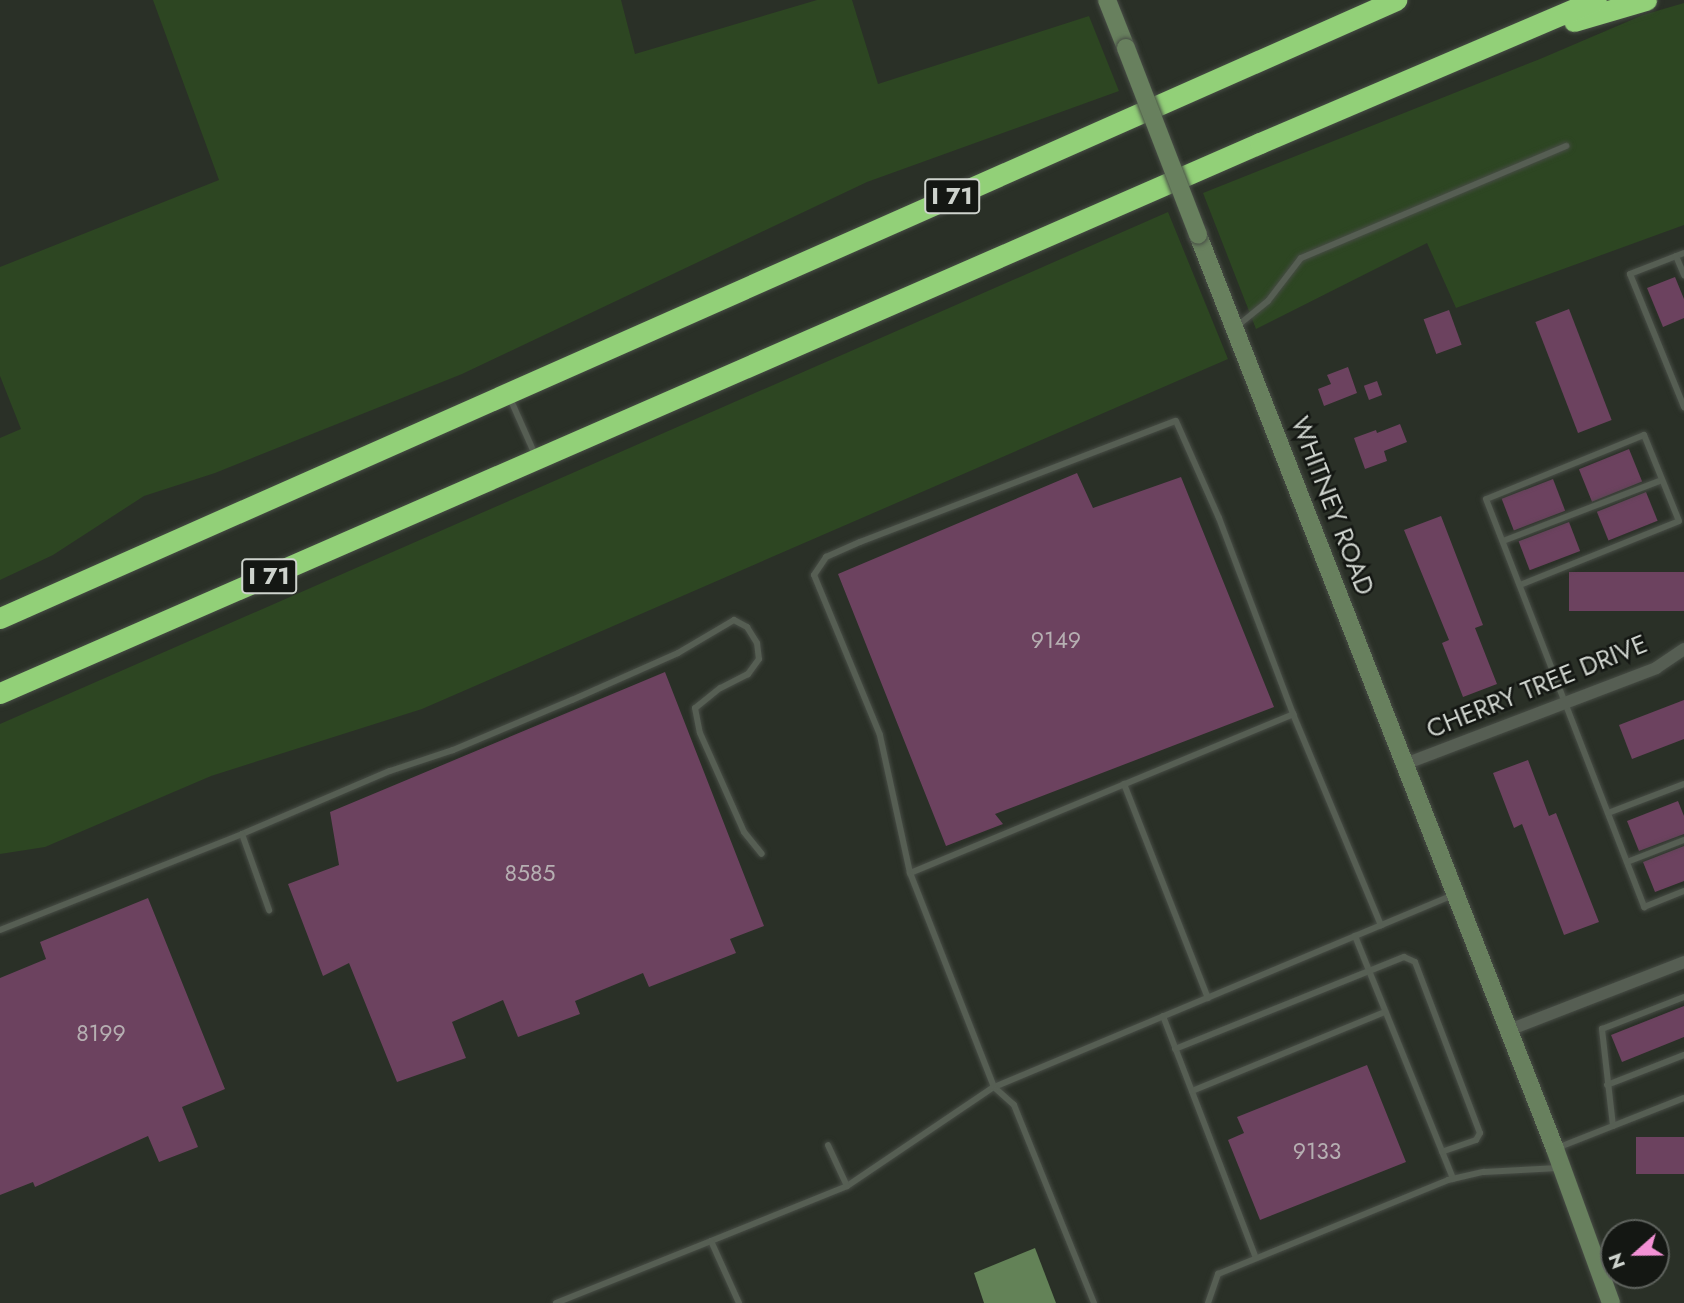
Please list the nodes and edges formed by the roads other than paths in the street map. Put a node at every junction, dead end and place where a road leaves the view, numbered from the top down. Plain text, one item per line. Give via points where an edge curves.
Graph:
1 (1107, 0) edge
2 (1396, 0) edge
3 (1596, 0) edge
4 (1646, 0) edge
5 (1531, 29) junction
6 (1566, 146) dead end
7 (1680, 254) edge
8 (1684, 275) edge
9 (1234, 328) junction
10 (508, 393) junction
11 (1684, 407) edge
12 (537, 458) junction
13 (1662, 480) junction
14 (1503, 541) junction
15 (1520, 585) junction
16 (0, 618) edge
17 (1684, 649) edge
18 (0, 693) edge
19 (1565, 701) junction
20 (1293, 714) junction
21 (1405, 764) junction
22 (1124, 784) junction
23 (1684, 784) edge
24 (1608, 813) junction
25 (242, 834) junction
26 (1684, 840) edge
27 (762, 854) dead end
28 (1627, 862) junction
29 (909, 873) junction
30 (1684, 891) edge
31 (1456, 894) junction
32 (269, 910) dead end
33 (1381, 925) junction
34 (0, 930) edge
35 (1355, 936) junction
36 (1684, 961) edge
37 (1368, 970) junction
38 (1684, 997) edge
39 (1208, 998) junction
40 (1385, 1012) junction
41 (1163, 1016) junction
42 (1509, 1030) junction
43 (1175, 1049) junction
44 (1684, 1055) edge
45 (1607, 1086) junction
46 (994, 1087) junction
47 (1192, 1091) junction
48 (1684, 1098) edge
49 (1613, 1126) junction
50 (828, 1145) dead end
51 (1555, 1149) junction
52 (1442, 1152) junction
53 (1562, 1168) junction
54 (1453, 1179) junction
55 (847, 1186) junction
56 (711, 1241) junction
57 (1255, 1258) junction
58 (556, 1303) edge
59 (739, 1303) edge
60 (1094, 1303) edge
61 (1208, 1303) edge
62 (1611, 1303) edge

1 - 9 street, WHITNEY ROAD, bridge
2 - 10 highway, I 71
3 - 5 highway, I 71
4 - 5 highway
5 - 12 highway, I 71
6 - 9 lane via 1301,258 1268,301
7 - 8 lane
7 - 11 lane via 1630,274
9 - 21 street, WHITNEY ROAD
10 - 12 lane
10 - 16 highway, I 71
12 - 18 highway, I 71
13 - 14 lane
13 - 14 lane via 1644,435 1486,499
13 - 15 lane via 1678,521
14 - 15 lane
15 - 19 lane
17 - 19 street, CHERRY TREE DRIVE via 1656,668
19 - 21 street, CHERRY TREE DRIVE
19 - 24 lane
20 - 22 lane
20 - 29 lane via 1219,518 1176,421 905,523 826,557 814,575 880,735
20 - 33 lane
21 - 31 street, WHITNEY ROAD
22 - 29 lane
22 - 39 lane
23 - 24 lane
24 - 28 lane
25 - 27 lane via 572,700 678,653 734,620 747,627 757,643 759,659 748,674 695,708 700,733 744,832
25 - 32 lane
25 - 34 lane
26 - 28 lane
28 - 30 lane via 1644,906
29 - 46 lane
31 - 33 lane
31 - 42 street, WHITNEY ROAD
33 - 35 lane
35 - 37 lane
35 - 39 lane
36 - 42 street
37 - 40 lane
37 - 43 lane
37 - 52 lane via 1404,957 1415,962 1480,1133 1476,1140
38 - 45 lane via 1602,1029
39 - 41 lane
40 - 47 lane
40 - 52 lane
41 - 43 lane
41 - 46 lane
42 - 51 street, WHITNEY ROAD
43 - 47 lane
44 - 45 lane
45 - 49 lane
46 - 55 lane
46 - 60 lane via 1014,1105
47 - 57 lane
48 - 49 lane
49 - 51 lane
50 - 55 lane
51 - 53 street, WHITNEY ROAD
52 - 54 lane
53 - 54 lane via 1484,1172
53 - 62 street, WHITNEY ROAD
54 - 57 lane
55 - 56 lane
56 - 58 lane
56 - 59 lane
57 - 61 lane via 1219,1274

